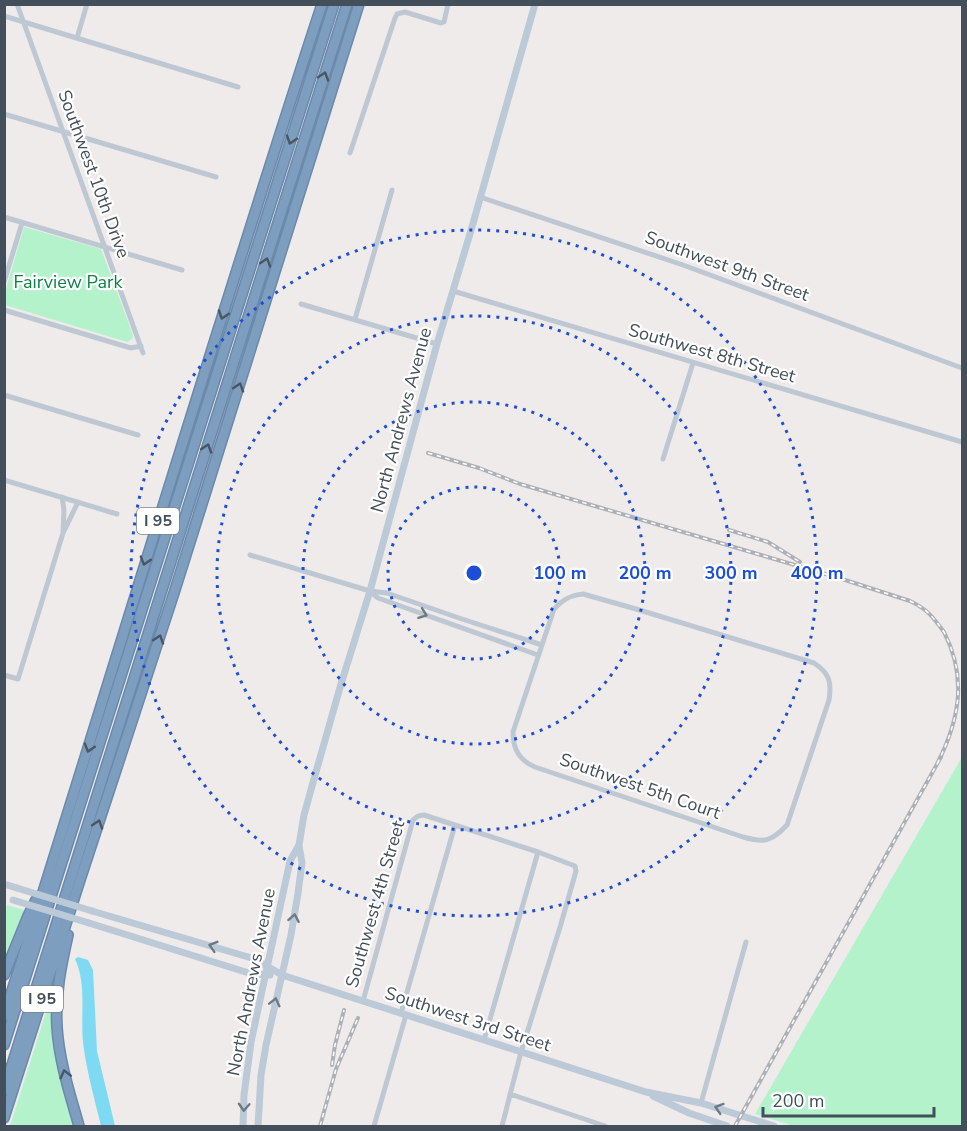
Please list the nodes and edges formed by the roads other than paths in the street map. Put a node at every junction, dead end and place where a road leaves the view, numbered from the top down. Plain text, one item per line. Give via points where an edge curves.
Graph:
1 (17, 4) edge
2 (87, 4) edge
3 (322, 4) edge
4 (334, 4) edge
5 (347, 4) edge
6 (359, 4) edge
7 (448, 4) edge
8 (535, 4) edge
9 (4, 16) edge
10 (23, 22) junction
11 (77, 38) junction
12 (238, 87) dead end
13 (4, 114) edge
14 (63, 132) junction
15 (350, 153) dead end
16 (216, 177) dead end
17 (392, 190) dead end
18 (480, 197) junction
19 (4, 217) edge
20 (22, 223) junction
21 (247, 239) junction
22 (105, 247) junction
23 (182, 270) dead end
24 (4, 282) edge
25 (453, 291) junction
26 (301, 304) dead end
27 (4, 310) edge
28 (235, 317) junction
29 (355, 319) junction
30 (437, 344) junction
31 (141, 346) junction
32 (143, 353) dead end
33 (693, 363) junction
34 (963, 368) edge
35 (4, 394) edge
36 (138, 435) dead end
37 (963, 442) edge
38 (221, 443) junction
39 (663, 459) dead end
40 (4, 480) edge
41 (62, 497) junction
42 (78, 502) junction
43 (117, 514) dead end
44 (183, 524) junction
45 (63, 533) junction
46 (250, 555) dead end
47 (370, 591) junction
48 (542, 645) junction
49 (538, 656) junction
50 (4, 675) edge
51 (455, 825) junction
52 (299, 845) junction
53 (538, 852) junction
54 (49, 877) junction
55 (80, 880) junction
56 (4, 884) edge
57 (4, 897) edge
58 (746, 942) dead end
59 (267, 971) junction
60 (4, 975) edge
61 (282, 975) junction
62 (363, 1001) junction
63 (403, 1014) junction
64 (4, 1016) edge
65 (484, 1040) junction
66 (4, 1045) edge
67 (521, 1052) junction
68 (4, 1090) edge
69 (646, 1092) junction
70 (510, 1094) junction
71 (701, 1103) junction
72 (4, 1118) edge
73 (79, 1126) edge
74 (243, 1126) edge
75 (258, 1126) edge
76 (374, 1126) edge
77 (502, 1126) edge
78 (605, 1126) edge
79 (727, 1126) edge
80 (774, 1126) edge

1 - 10 street, Southwest 10th Drive
2 - 11 street
3 - 21 highway, I 95
4 -> 28 highway
44 -> 5 highway
38 -> 6 highway, I 95
7 - 15 street via 444,22 405,12 397,14
8 - 18 main road, North Andrews Avenue
9 - 10 street
10 - 11 street
10 - 14 street, Southwest 10th Drive
11 - 12 street
13 - 14 street
14 - 16 street
14 - 22 street, Southwest 10th Drive
17 - 29 street
18 - 25 main road, North Andrews Avenue
18 - 34 street, Southwest 9th Street via 683,265
19 - 20 street
20 - 22 street
20 - 24 street
21 - 28 highway
21 -> 54 highway, I 95
22 - 23 street
22 - 31 street, Southwest 10th Drive
25 - 30 main road, North Andrews Avenue
25 - 33 street, Southwest 8th Street
26 - 29 street
27 - 31 street via 131,348
28 - 66 highway
29 - 30 street
30 - 47 main road, North Andrews Avenue
31 - 32 street, Southwest 10th Drive
33 - 37 street, Southwest 8th Street
33 - 39 street
35 - 36 street
38 - 44 highway
55 -> 38 highway, I 95
40 - 41 street
41 - 42 street
41 - 45 street
42 - 43 street
42 - 45 street
44 - 68 highway
45 - 50 street via 18,679
46 - 47 street
47 - 48 street via 387,593
47 -> 49 street via 378,598
47 - 52 main road, North Andrews Avenue via 314,778
48 - 49 street
48 - 49 street, Southwest 5th Court via 554,609 567,598 583,594 822,668 831,682 830,700 787,825 770,840 758,841 526,763 516,751 513,732
51 - 53 street, Southwest 4th Street
51 - 62 street, Southwest 4th Street via 424,815 413,820
51 - 63 street
52 - 59 main road, North Andrews Avenue via 290,861
61 -> 52 main road, North Andrews Avenue via 302,863
53 - 65 street
53 - 67 street, Southwest 4th Street via 575,866 576,871
54 - 60 highway
54 - 64 highway, I 95
55 - 72 highway, I 95
73 -> 55 highway via 61,1055 57,1009 60,968
59 -> 56 main road, Southwest 3rd Street, bridge via 255,959 237,953
57 - 59 main road, Southwest 3rd Street, bridge via 252,974
58 - 71 street
59 - 61 main road, Southwest 3rd Street
59 -> 74 main road, North Andrews Avenue via 248,1063
61 - 62 main road, Southwest 3rd Street
75 -> 61 main road, North Andrews Avenue via 262,1065
62 - 63 main road, Southwest 3rd Street
63 - 65 main road, Southwest 3rd Street
63 - 76 street
65 - 67 main road, Southwest 3rd Street
67 - 69 main road, Southwest 3rd Street
67 - 70 street
69 - 71 main road
69 - 79 main road
70 - 77 street
70 - 78 street
80 -> 71 main road

